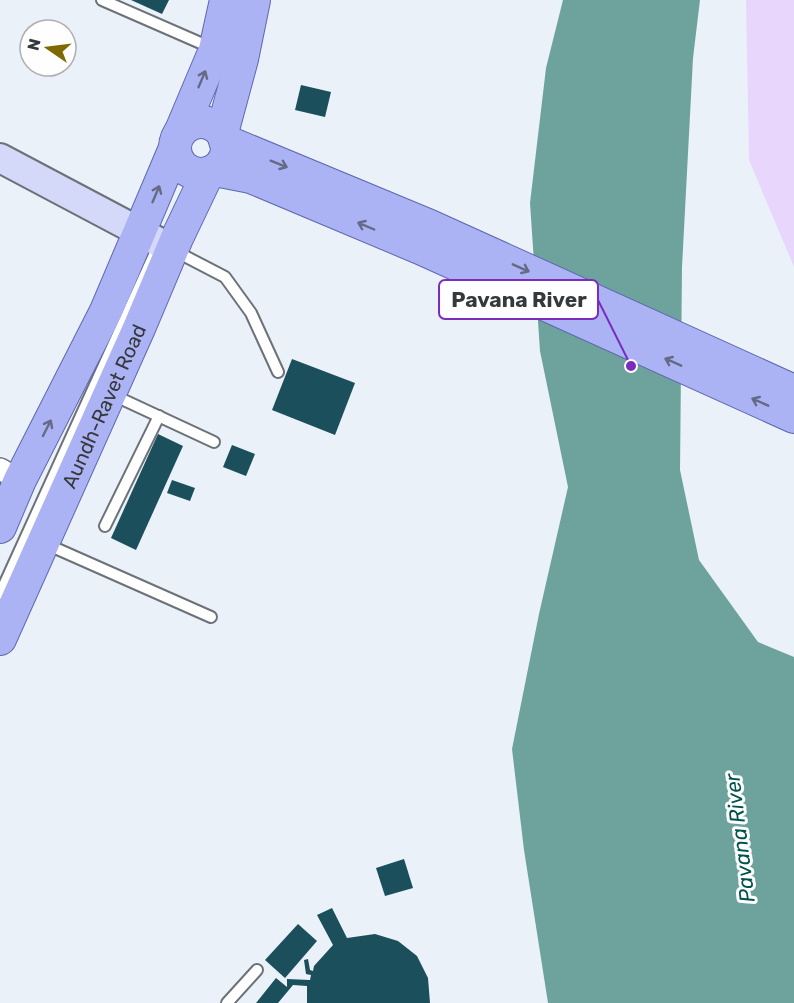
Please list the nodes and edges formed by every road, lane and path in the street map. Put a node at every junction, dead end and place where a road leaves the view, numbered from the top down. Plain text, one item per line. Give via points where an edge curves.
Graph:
1 (102, 0) edge
2 (226, 0) edge
3 (254, 0) edge
4 (215, 50) junction
5 (177, 140) junction
6 (0, 158) edge
7 (208, 162) junction
8 (425, 237) junction
9 (159, 239) junction
10 (278, 372) dead end
11 (794, 391) edge
12 (110, 393) junction
13 (159, 416) junction
14 (794, 417) edge
15 (213, 442) dead end
16 (10, 474) edge
17 (105, 526) dead end
18 (0, 527) edge
19 (43, 543) junction
20 (0, 594) edge
21 (211, 617) dead end
22 (0, 639) edge
23 (256, 970) dead end
24 (227, 1003) edge

1 - 4 lane
2 - 4 main road, Aundh-Ravet Road
3 - 7 main road, Aundh-Ravet Road via 242,59
5 -> 4 main road, Aundh-Ravet Road
5 - 7 main road via 179,163
5 - 7 main road via 193,123 209,124
9 -> 5 main road, Aundh-Ravet Road
6 - 9 street
7 - 8 main road
7 - 9 main road, Aundh-Ravet Road
8 -> 11 main road
14 -> 8 main road
9 - 10 lane via 225,277 250,313
9 - 12 main road, Aundh-Ravet Road
16 -> 9 main road, Aundh-Ravet Road via 106,311
9 - 20 lane
12 - 13 lane
12 - 19 main road, Aundh-Ravet Road
13 - 15 lane
13 - 17 lane
16 - 18 main road, Aundh-Ravet Road
19 - 21 lane
19 - 22 main road, Aundh-Ravet Road
23 - 24 lane

